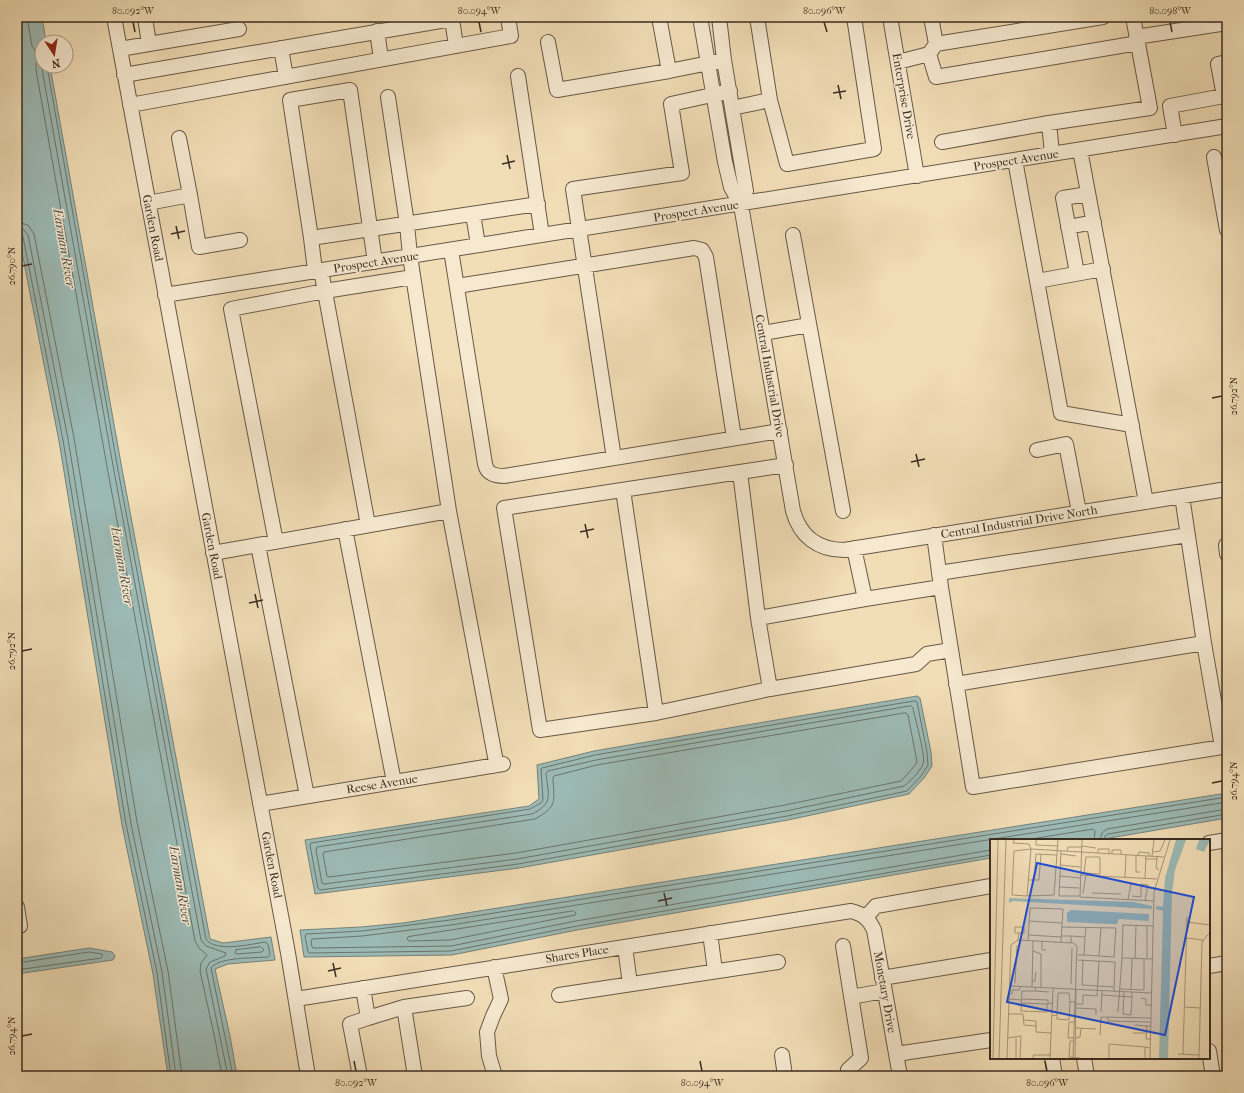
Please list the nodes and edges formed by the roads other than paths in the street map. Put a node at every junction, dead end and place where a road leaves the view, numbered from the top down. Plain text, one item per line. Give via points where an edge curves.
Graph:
1 (114, 17) edge
2 (145, 17) edge
3 (508, 17) edge
4 (659, 17) edge
5 (700, 17) edge
6 (719, 17) edge
7 (756, 17) edge
8 (854, 17) edge
9 (890, 17) edge
10 (931, 17) edge
11 (1103, 17) edge
12 (1133, 17) edge
13 (1194, 22) edge
14 (1227, 24) edge
15 (239, 29) dead end
16 (376, 31) junction
17 (1137, 40) junction
18 (548, 42) dead end
19 (149, 44) junction
20 (456, 46) junction
21 (281, 48) junction
22 (120, 49) junction
23 (933, 49) junction
24 (381, 59) junction
25 (724, 60) junction
26 (898, 62) junction
27 (1227, 62) edge
28 (708, 63) junction
29 (669, 71) junction
30 (124, 74) junction
31 (518, 76) dead end
32 (286, 77) junction
33 (730, 91) junction
34 (713, 95) junction
35 (388, 97) dead end
36 (770, 100) junction
37 (130, 104) junction
38 (732, 108) junction
39 (1049, 123) junction
40 (1227, 126) edge
41 (1175, 135) junction
42 (179, 138) dead end
43 (942, 142) dead end
44 (1080, 150) junction
45 (1052, 154) junction
46 (1214, 157) dead end
47 (1015, 160) junction
48 (917, 176) junction
49 (1088, 194) junction
50 (190, 195) junction
51 (148, 203) junction
52 (538, 204) junction
53 (741, 205) junction
54 (473, 214) junction
55 (1094, 222) junction
56 (407, 224) junction
57 (1068, 226) junction
58 (371, 229) junction
59 (580, 229) junction
60 (1227, 230) edge
61 (542, 235) junction
62 (793, 236) dead end
63 (311, 238) junction
64 (240, 240) dead end
65 (478, 246) junction
66 (451, 250) junction
67 (410, 256) junction
68 (375, 262) junction
69 (584, 267) junction
70 (1103, 269) junction
71 (318, 271) junction
72 (1077, 273) junction
73 (413, 277) junction
74 (1037, 281) junction
75 (457, 286) junction
76 (324, 291) junction
77 (165, 295) junction
78 (809, 325) junction
79 (763, 333) junction
80 (1132, 425) junction
81 (780, 431) junction
82 (734, 438) junction
83 (1036, 450) dead end
84 (614, 458) junction
85 (786, 465) junction
86 (740, 472) junction
87 (1227, 488) edge
88 (623, 490) junction
89 (1182, 496) junction
90 (1146, 502) junction
91 (449, 511) junction
92 (842, 511) dead end
93 (1079, 512) junction
94 (368, 525) junction
95 (345, 529) junction
96 (934, 535) junction
97 (1188, 535) junction
98 (812, 541) joint
99 (276, 542) junction
100 (258, 545) junction
101 (1227, 545) edge
102 (854, 548) junction
103 (213, 553) junction
104 (1227, 554) edge
105 (940, 580) junction
106 (865, 599) junction
107 (758, 618) junction
108 (1204, 643) junction
109 (951, 650) junction
110 (956, 684) junction
111 (770, 689) junction
112 (656, 713) junction
113 (394, 782) junction
114 (307, 796) junction
115 (260, 804) junction
116 (1227, 840) edge
117 (1210, 843) edge
118 (990, 886) edge
119 (17, 907) edge
120 (863, 915) junction
121 (20, 926) dead end
122 (710, 934) junction
123 (843, 946) dead end
124 (625, 947) junction
125 (990, 960) edge
126 (778, 962) dead end
127 (1227, 964) edge
128 (1210, 966) edge
129 (494, 967) junction
130 (715, 971) junction
131 (630, 984) junction
132 (883, 984) junction
133 (363, 988) junction
134 (559, 995) dead end
135 (851, 997) junction
136 (467, 998) dead end
137 (296, 999) junction
138 (404, 1007) junction
139 (368, 1018) junction
140 (990, 1040) edge
141 (896, 1054) junction
142 (782, 1056) dead end
143 (1210, 1057) edge
144 (1052, 1059) edge
145 (1084, 1059) edge
146 (308, 1076) edge
147 (360, 1076) edge
148 (415, 1076) edge
149 (495, 1076) edge
150 (785, 1076) edge
151 (849, 1076) edge
152 (900, 1076) edge
153 (1055, 1076) edge
154 (1087, 1076) edge
155 (1213, 1076) edge

1 - 22 street, Garden Road
2 - 19 street
3 - 20 street via 511,36
4 - 29 street
5 - 28 street, Central Industrial Drive
6 - 25 street, Central Industrial Drive
7 - 36 street
8 - 36 street via 874,149 787,164
9 - 26 street, Enterprise Drive
10 - 23 street
11 - 23 street
12 - 17 street
13 - 14 street
13 - 17 street
15 - 19 street
16 - 20 street via 452,19
16 - 21 street
16 - 24 street
17 - 23 street via 936,77
17 - 39 street via 1150,108
18 - 29 street via 557,90
19 - 22 street
20 - 24 street
21 - 30 street
21 - 32 street
22 - 30 street, Garden Road
23 - 26 street
24 - 32 street
25 - 28 street
25 - 33 street, Central Industrial Drive
26 - 48 street, Enterprise Drive
27 - 41 street via 1218,64 1224,96 1170,106
28 - 29 street
28 - 34 street, Central Industrial Drive
30 - 37 street, Garden Road
31 - 52 street
32 - 37 street
33 - 34 street
33 - 38 street, Central Industrial Drive
34 - 53 street, Central Industrial Drive via 731,187
34 - 59 street via 671,104 682,173 574,189
35 - 56 street
36 - 38 street
37 - 51 street, Garden Road
38 - 53 street, Central Industrial Drive via 746,191
39 - 43 street
39 - 45 street
40 - 41 street, Prospect Avenue
41 - 44 street, Prospect Avenue
42 - 50 street
44 - 45 street, Prospect Avenue
44 - 49 street
45 - 47 street, Prospect Avenue
46 - 60 street
47 - 48 street, Prospect Avenue
47 - 74 street
48 - 53 street, Prospect Avenue
49 - 55 street
49 - 57 street via 1063,198
50 - 51 street
50 - 64 street via 199,247
51 - 77 street, Garden Road
52 - 54 street
52 - 61 street
53 - 59 street, Prospect Avenue
53 - 79 street, Central Industrial Drive
54 - 56 street
54 - 65 street
55 - 57 street
55 - 70 street
56 - 58 street
56 - 67 street
57 - 72 street
58 - 63 street
58 - 63 street via 350,90 342,91 290,100
58 - 68 street
59 - 61 street, Prospect Avenue
59 - 69 street
61 - 65 street, Prospect Avenue
62 - 78 street
63 - 71 street
65 - 66 street, Prospect Avenue
66 - 67 street, Prospect Avenue
66 - 75 street
67 - 68 street, Prospect Avenue
67 - 73 street
68 - 71 street, Prospect Avenue
69 - 75 street
69 - 82 street via 694,248 699,248 705,253
69 - 84 street
70 - 72 street
70 - 80 street
71 - 76 street
71 - 77 street, Prospect Avenue
72 - 74 street
73 - 76 street
73 - 91 street
74 - 80 street via 1061,413
75 - 84 street via 485,464 489,473 504,476
76 - 94 street
76 - 99 street via 231,309
77 - 103 street, Garden Road
78 - 79 street
78 - 92 street
79 - 81 street, Central Industrial Drive
80 - 90 street
81 - 82 street
81 - 85 street, Central Industrial Drive
82 - 84 street
83 - 93 street via 1066,444
85 - 86 street
85 - 98 street, Central Industrial Drive via 795,519
86 - 88 street
86 - 107 street
87 - 89 street, Central Industrial Drive North
88 - 112 street
88 - 112 street via 504,508 540,730
89 - 90 street, Central Industrial Drive North
89 - 97 street
90 - 93 street, Central Industrial Drive North
91 - 94 street
91 - 113 street, Reese Avenue via 496,762 499,765
93 - 96 street, Central Industrial Drive North
94 - 95 street
95 - 99 street
95 - 113 street
96 - 102 street, Central Industrial Drive North
96 - 105 street
97 - 105 street
97 - 108 street
98 - 102 street, Central Industrial Drive North via 835,550
99 - 100 street
100 - 103 street
100 - 114 street
101 - 104 street
102 - 106 street
103 - 115 street, Garden Road
105 - 106 street
105 - 109 street
106 - 107 street
107 - 111 street
108 - 110 street
108 - 110 street via 1222,747 972,787
109 - 110 street
109 - 111 street via 927,654 916,664
111 - 112 street
113 - 114 street, Reese Avenue
114 - 115 street, Reese Avenue
115 - 137 street, Garden Road
116 - 117 street
118 - 120 street via 876,906
119 - 121 street
120 - 122 street, Shares Place via 852,911
120 - 132 street, Monetary Drive via 874,930
122 - 124 street, Shares Place
122 - 130 street
123 - 135 street
124 - 129 street, Shares Place
124 - 131 street
125 - 132 street
126 - 130 street
127 - 128 street
129 - 133 street, Shares Place
129 - 149 street via 501,999 487,1032
130 - 131 street
131 - 134 street
132 - 135 street
132 - 141 street, Monetary Drive
133 - 137 street, Shares Place
133 - 139 street
135 - 151 street via 861,1058 848,1070
136 - 138 street
137 - 146 street, Garden Road
138 - 139 street
138 - 148 street
139 - 147 street via 350,1024
140 - 141 street
141 - 152 street, Monetary Drive
142 - 150 street
143 - 155 street
144 - 153 street
145 - 154 street

